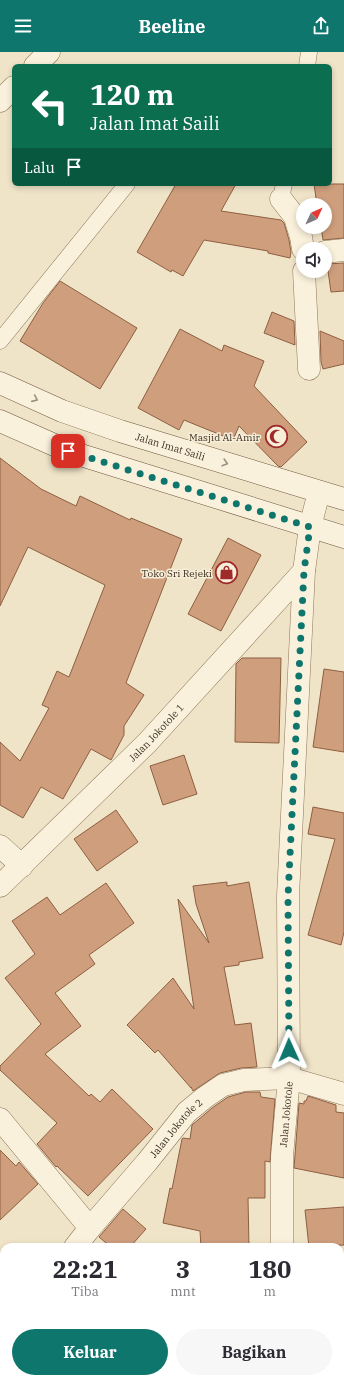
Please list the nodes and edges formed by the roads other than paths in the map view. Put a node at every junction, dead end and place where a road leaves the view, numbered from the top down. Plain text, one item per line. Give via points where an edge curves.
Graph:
1 (49, 52) edge
2 (309, 52) edge
3 (37, 64) edge
4 (307, 64) edge
5 (12, 89) edge
6 (0, 101) edge
7 (125, 186) edge
8 (283, 192) edge
9 (302, 242) edge
10 (344, 250) edge
11 (332, 251) edge
12 (304, 278) edge
13 (0, 341) edge
14 (309, 369) dead end
15 (0, 383) edge
16 (0, 421) edge
17 (335, 492) edge
18 (310, 527) junction
19 (344, 537) edge
20 (304, 571) junction
21 (0, 846) edge
22 (22, 866) junction
23 (0, 886) edge
24 (289, 1078) junction
25 (344, 1094) edge
26 (0, 1119) edge
27 (90, 1228) junction
28 (78, 1243) edge
29 (282, 1243) edge

1 - 3 street
2 - 4 lane
5 - 6 street
7 - 13 lane
8 - 9 street
10 - 11 street
12 - 14 street
15 -> 17 street, Jalan Imat Saili via 62,411 120,431
16 - 18 street via 68,451
17 - 18 street, Jalan Jokotole
18 - 19 street
18 - 20 street, Jalan Jokotole
20 - 22 street, Jalan Jokotole 1 via 148,744
20 - 24 street, Jalan Jokotole via 288,896
21 - 22 street
22 - 23 street, Jalan Jokotole 1
24 - 25 street, Jalan Jokotole 2
24 - 27 street, Jalan Jokotole 2 via 244,1080 223,1085 204,1098 187,1112
24 - 29 street, Jalan Jokotole via 282,1156
26 - 27 street
27 - 28 street, Jalan Jokotole 2

